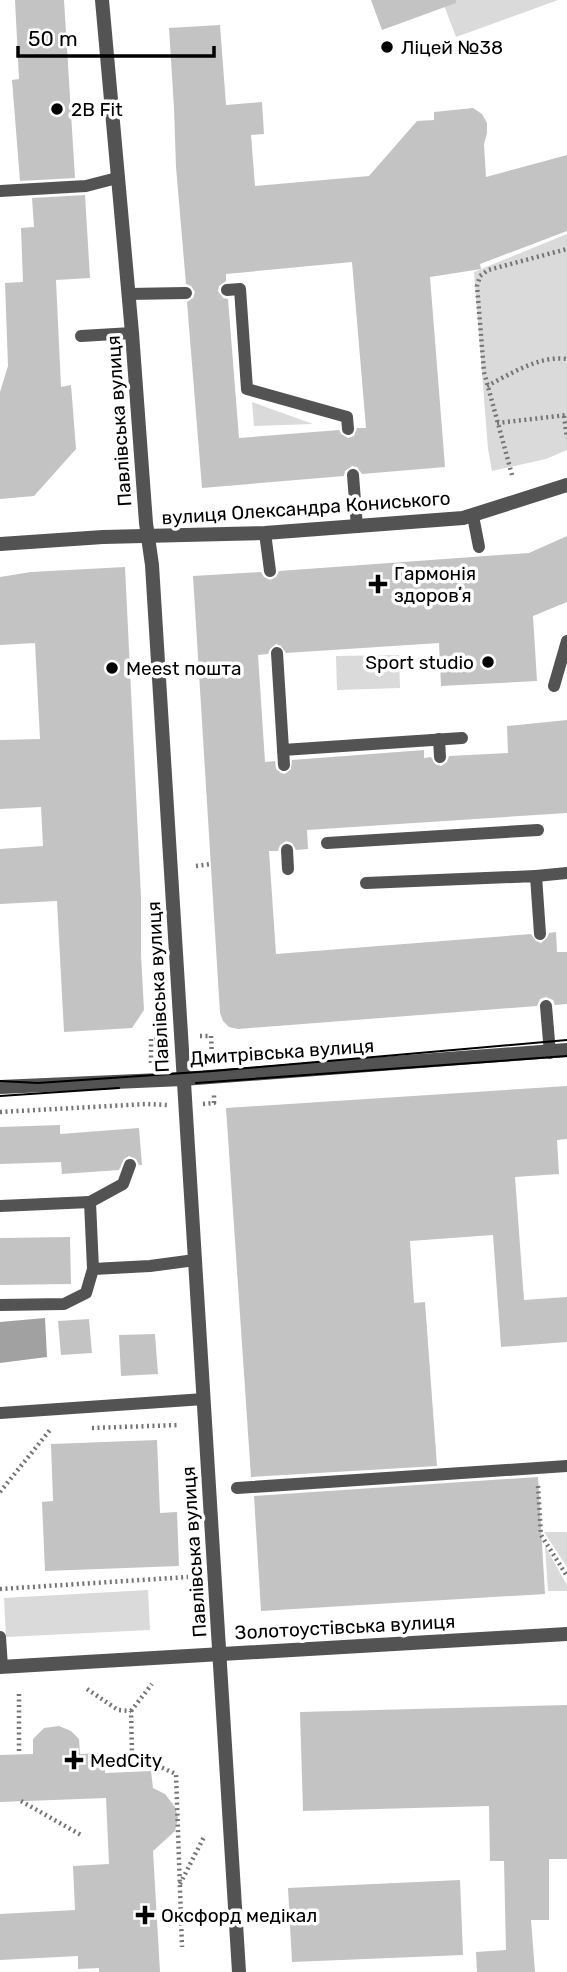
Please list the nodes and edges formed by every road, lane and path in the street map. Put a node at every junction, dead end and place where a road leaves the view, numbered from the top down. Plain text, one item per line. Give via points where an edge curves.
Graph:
1 (102, 0) edge
2 (117, 178) junction
3 (0, 191) edge
4 (567, 249) edge
5 (227, 290) dead end
6 (186, 293) dead end
7 (128, 294) junction
8 (132, 333) junction
9 (81, 336) dead end
10 (567, 359) edge
11 (487, 386) junction
12 (565, 415) edge
13 (497, 424) junction
14 (348, 429) dead end
15 (567, 439) edge
16 (353, 475) dead end
17 (512, 475) dead end
18 (567, 485) edge
19 (473, 516) junction
20 (357, 527) junction
21 (265, 533) junction
22 (149, 537) junction
23 (0, 544) edge
24 (479, 547) dead end
25 (270, 571) dead end
26 (567, 641) edge
27 (277, 653) dead end
28 (198, 669) dead end
29 (187, 670) dead end
30 (554, 686) dead end
31 (462, 738) dead end
32 (439, 739) junction
33 (283, 750) junction
34 (440, 757) dead end
35 (284, 765) dead end
36 (444, 820) dead end
37 (538, 830) dead end
38 (444, 835) junction
39 (327, 843) dead end
40 (287, 850) dead end
41 (210, 864) dead end
42 (197, 866) dead end
43 (288, 869) dead end
44 (567, 873) edge
45 (537, 876) junction
46 (366, 883) dead end
47 (540, 934) dead end
48 (546, 1006) dead end
49 (567, 1050) edge
50 (550, 1053) junction
51 (183, 1079) junction
52 (0, 1087) edge
53 (154, 1106) dead end
54 (0, 1112) edge
55 (130, 1165) dead end
56 (90, 1202) junction
57 (0, 1206) edge
58 (195, 1260) junction
59 (93, 1269) junction
60 (0, 1305) edge
61 (204, 1399) junction
62 (0, 1413) edge
63 (179, 1425) dead end
64 (88, 1429) dead end
65 (62, 1430) dead end
66 (567, 1466) edge
67 (537, 1468) junction
68 (237, 1488) dead end
69 (0, 1492) edge
70 (567, 1576) edge
71 (188, 1577) dead end
72 (0, 1589) edge
73 (567, 1634) edge
74 (0, 1637) edge
75 (220, 1654) junction
76 (1, 1667) edge
77 (152, 1684) dead end
78 (86, 1689) dead end
79 (19, 1694) dead end
80 (131, 1711) junction
81 (19, 1754) dead end
82 (21, 1801) dead end
83 (81, 1835) dead end
84 (205, 1835) dead end
85 (180, 1885) junction
86 (182, 1947) dead end
87 (239, 1972) edge

1 - 2 street, Павлівська вулиця
2 - 3 lane via 86,186
2 - 7 street, Павлівська вулиця
4 - 11 path via 480,276 477,286
5 - 14 lane via 240,289 247,389 347,417
6 - 7 lane
7 - 8 street, Павлівська вулиця
8 - 9 lane
8 - 22 street, Павлівська вулиця
10 - 11 path via 522,368
11 - 13 path
12 - 13 path
12 - 15 path
13 - 17 path
16 - 20 lane
18 - 19 street, вулиця Олександра Кониського
19 - 20 street, вулиця Олександра Кониського
19 - 24 lane
20 - 21 street, вулиця Олександра Кониського
21 - 22 street, вулиця Олександра Кониського
21 - 25 lane
22 - 23 street, вулиця Олександра Кониського
22 - 51 street, Павлівська вулиця
26 - 30 lane
27 - 33 lane
28 - 29 path
31 - 32 lane
32 - 33 lane
32 - 34 lane
33 - 35 lane
36 - 38 lane
37 - 38 lane
38 - 39 lane
40 - 43 lane
41 - 42 path
44 - 45 lane
45 - 46 lane
45 - 47 lane
48 - 50 lane
49 - 50 street, Дмитрівська вулиця
50 - 51 street, Дмитрівська вулиця
51 - 52 street, Дмитрівська вулиця
51 - 58 street, Павлівська вулиця
53 - 54 path
55 - 56 lane via 123,1184
56 - 57 lane
56 - 59 lane
58 - 59 lane
58 - 61 street, Павлівська вулиця
59 - 60 lane via 86,1293 64,1304
61 - 62 lane
61 - 75 street, Павлівська вулиця
63 - 64 path
65 - 69 path via 50,1430
66 - 67 lane
67 - 68 lane
67 - 70 path via 541,1535
71 - 72 path
73 - 75 street, Золотоустівська вулиця
74 - 76 lane
75 - 76 street, Золотоустівська вулиця
75 - 87 street, Павлівська вулиця
77 - 80 path
78 - 80 path via 118,1710
79 - 81 path
80 - 85 path via 132,1754 176,1774
82 - 83 path
84 - 85 path
85 - 86 path

